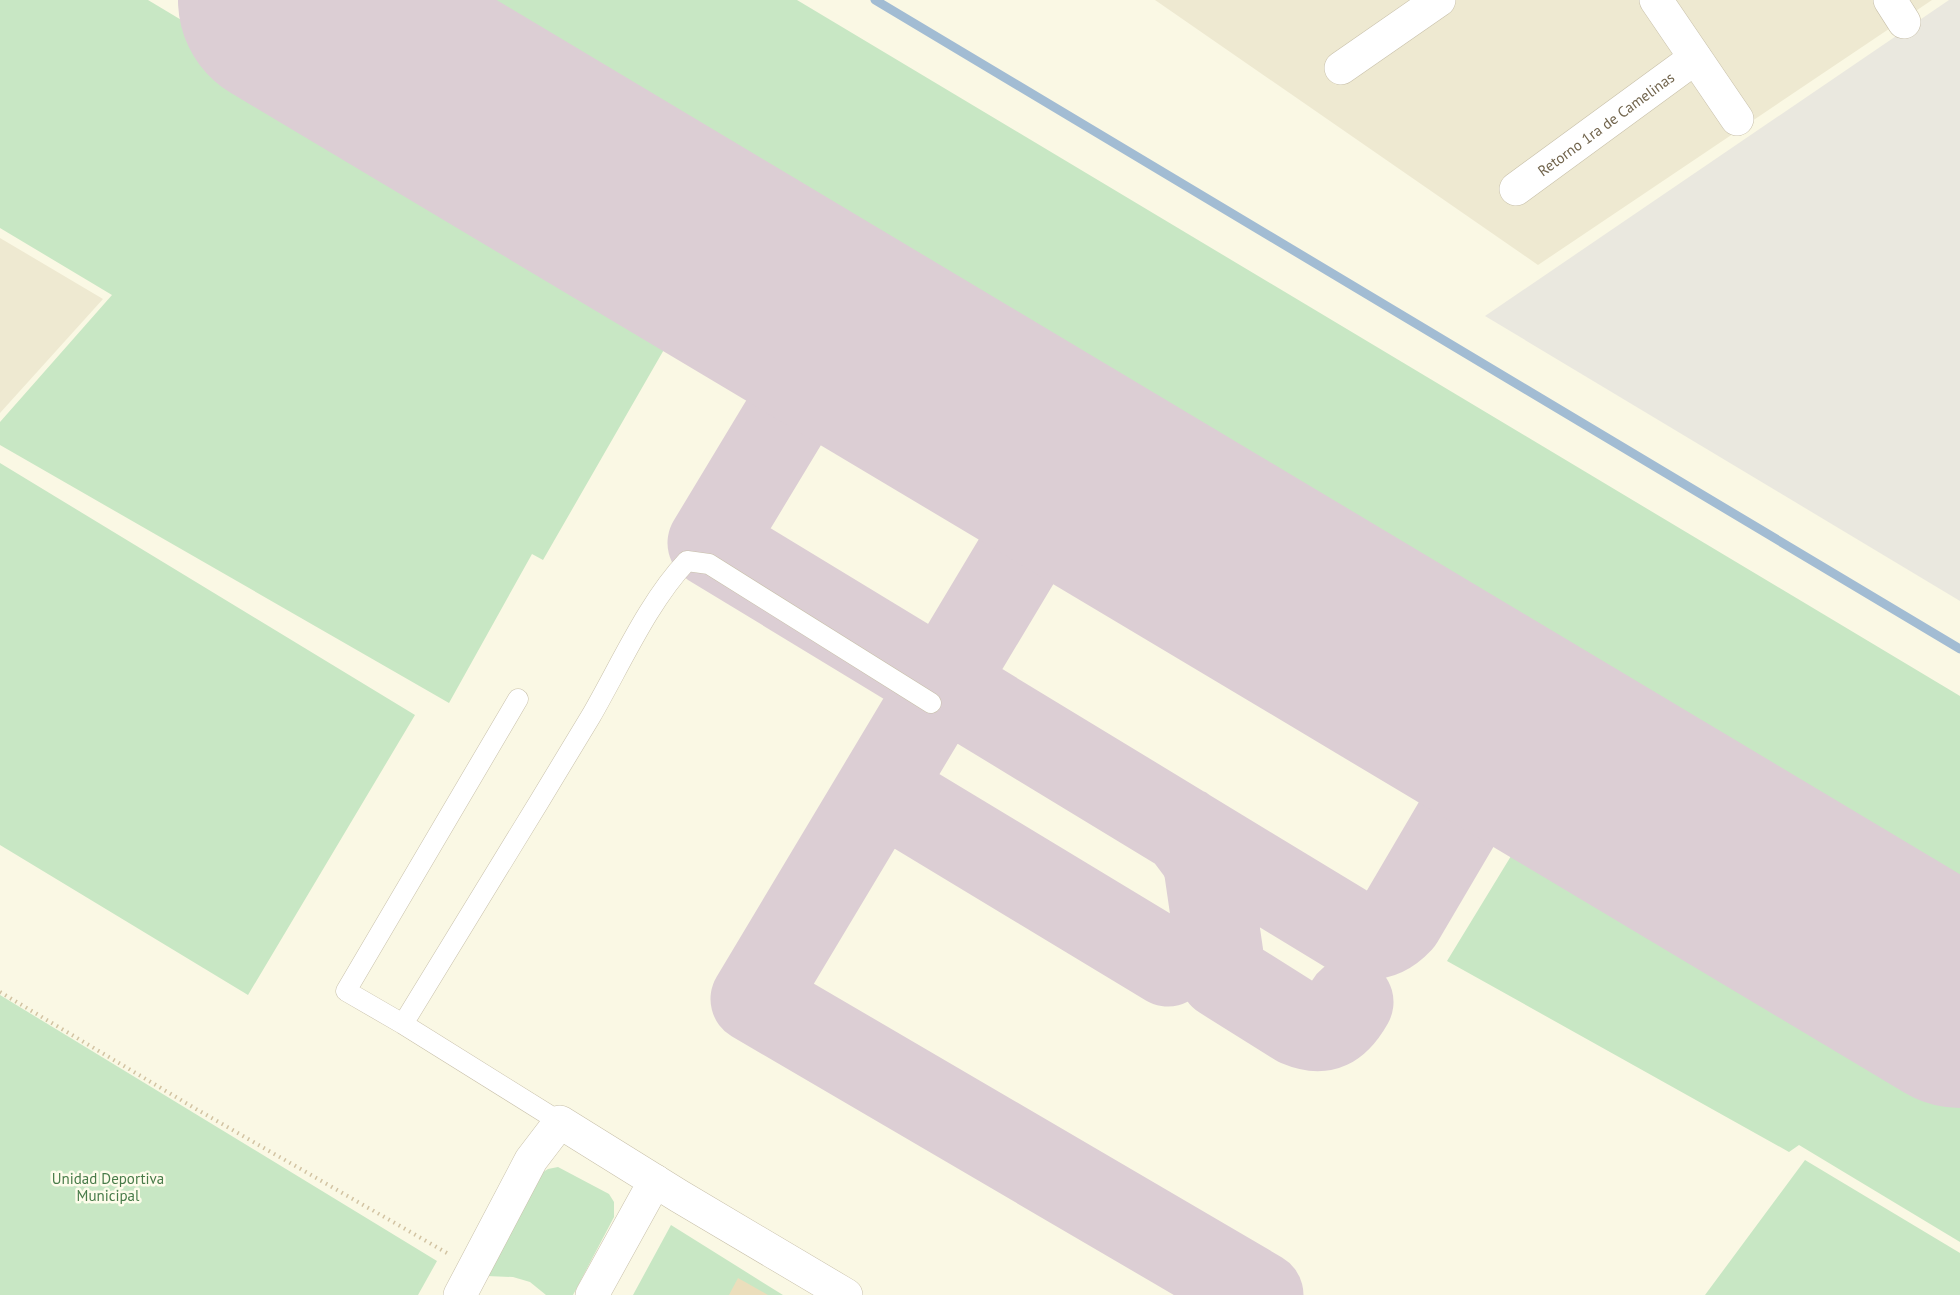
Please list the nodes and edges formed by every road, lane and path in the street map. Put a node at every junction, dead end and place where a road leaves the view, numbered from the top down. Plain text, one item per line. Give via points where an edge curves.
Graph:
1 (1439, 0) edge
2 (1656, 0) edge
3 (1695, 58) junction
4 (1341, 68) dead end
5 (1737, 119) dead end
6 (1516, 189) dead end
7 (518, 699) dead end
8 (931, 703) dead end
9 (0, 992) edge
10 (403, 1024) junction
11 (560, 1122) junction
12 (655, 1181) junction
13 (467, 1282) edge
14 (592, 1295) edge
15 (846, 1295) edge

1 - 4 street
2 - 3 street
3 - 5 street
3 - 6 street, Retorno 1ra de Camelinas
7 - 10 lane via 346,991
8 - 10 lane via 709,564 687,561 649,613
9 - 13 path via 206,1115
10 - 11 lane
11 - 12 street
11 - 13 street via 531,1160
12 - 14 street
12 - 15 street

